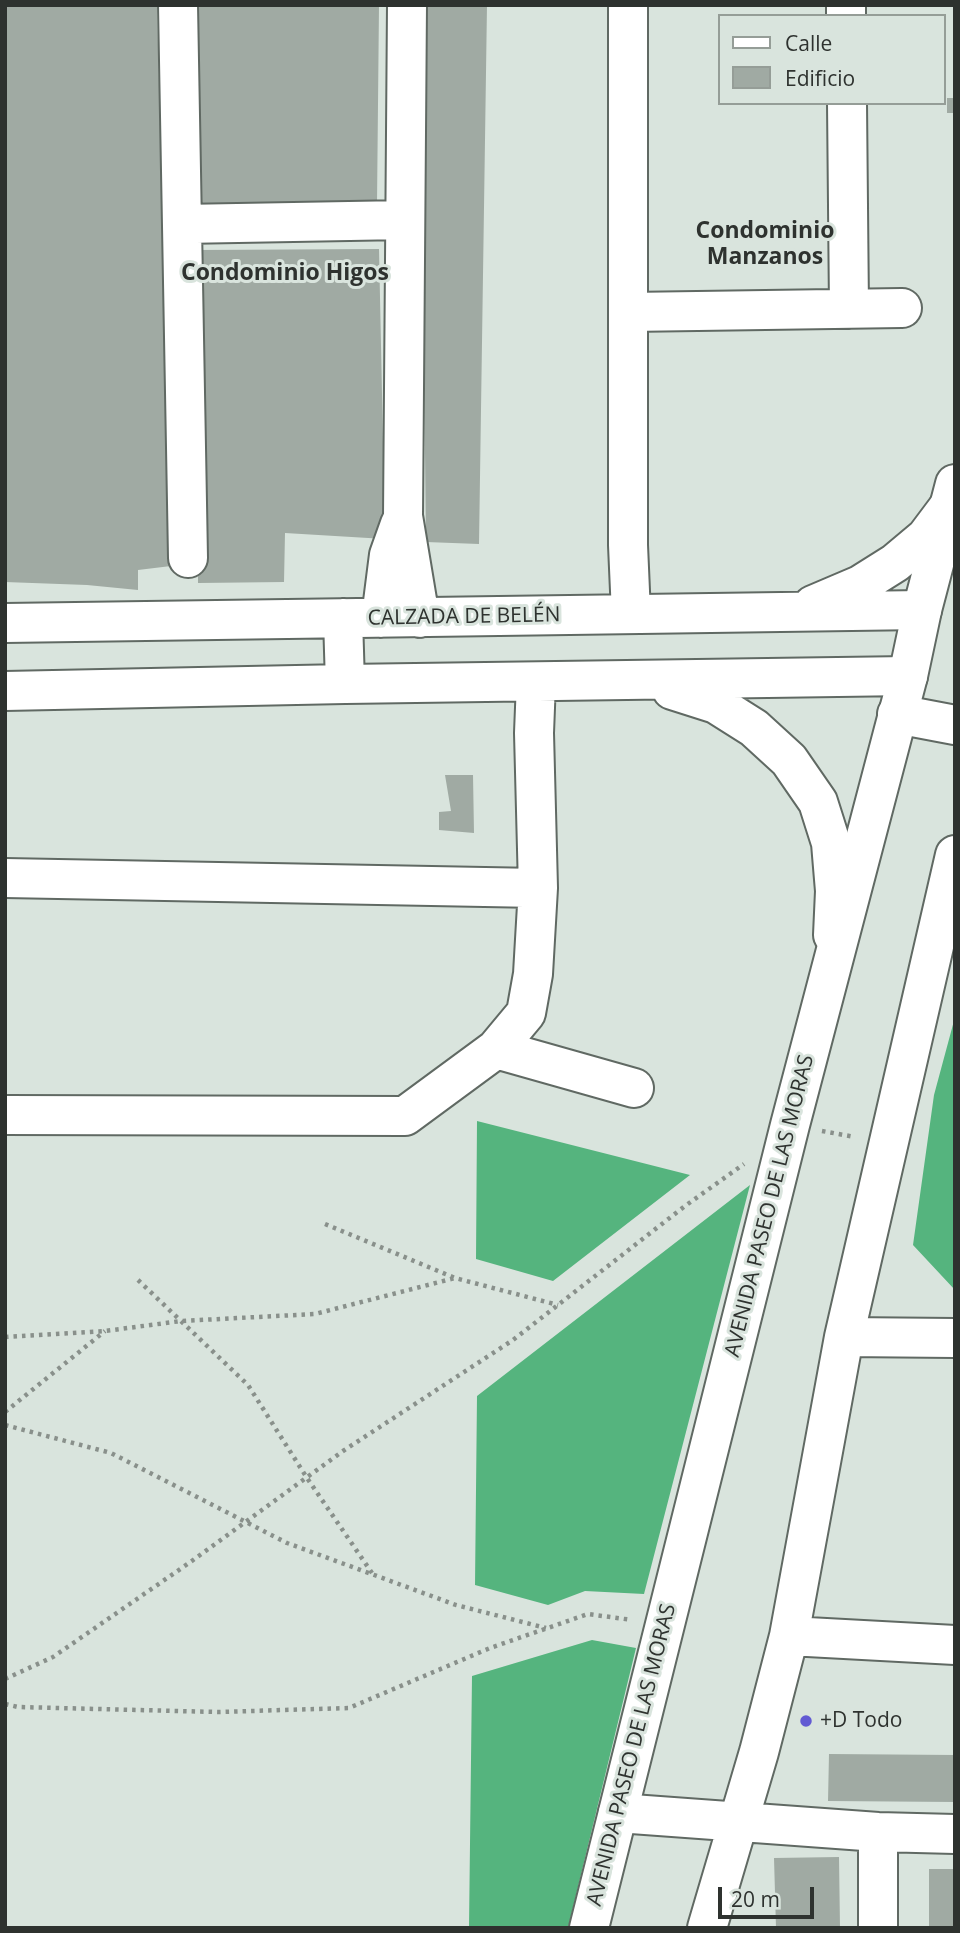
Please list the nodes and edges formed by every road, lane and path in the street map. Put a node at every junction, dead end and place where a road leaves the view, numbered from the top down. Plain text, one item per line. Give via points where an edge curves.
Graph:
1 (178, 5) edge
2 (407, 5) edge
3 (628, 5) edge
4 (847, 105) edge
5 (405, 220) junction
6 (181, 224) junction
7 (849, 309) junction
8 (902, 309) dead end
9 (629, 312) junction
10 (952, 495) edge
11 (403, 516) junction
12 (188, 558) dead end
13 (922, 610) junction
14 (798, 612) junction
15 (631, 614) junction
16 (343, 618) junction
17 (382, 618) junction
18 (420, 618) junction
19 (5, 623) edge
20 (908, 677) junction
21 (625, 680) junction
22 (536, 682) junction
23 (345, 684) junction
24 (5, 691) edge
25 (897, 714) junction
26 (955, 725) edge
27 (955, 855) edge
28 (5, 878) edge
29 (538, 888) junction
30 (948, 902) edge
31 (831, 964) junction
32 (496, 1049) junction
33 (634, 1088) dead end
34 (5, 1115) edge
35 (789, 1129) junction
36 (888, 1143) junction
37 (325, 1224) dead end
38 (455, 1278) junction
39 (138, 1280) dead end
40 (559, 1305) junction
41 (181, 1321) junction
42 (105, 1331) junction
43 (5, 1337) edge
44 (844, 1337) junction
45 (955, 1338) edge
46 (5, 1412) edge
47 (5, 1425) edge
48 (307, 1478) junction
49 (246, 1522) junction
50 (373, 1574) junction
51 (664, 1624) junction
52 (547, 1628) junction
53 (789, 1636) junction
54 (955, 1645) edge
55 (5, 1679) edge
56 (5, 1704) edge
57 (618, 1813) junction
58 (739, 1821) junction
59 (878, 1832) junction
60 (955, 1834) edge
61 (589, 1928) edge
62 (707, 1928) edge
63 (878, 1928) edge

1 - 6 street
2 - 5 street
3 - 9 street
4 - 7 street
5 - 6 street
5 - 11 street
6 - 12 street
7 - 8 street
7 - 9 street
9 - 15 street
10 - 13 street, AVENIDA PASEO DE LAS MORAS
10 - 14 street via 926,537 895,564
11 - 17 street via 389,555
11 - 18 street
13 - 14 street, CALZADA DE BELÉN
13 - 20 street, AVENIDA PASEO DE LAS MORAS
14 - 15 street, CALZADA DE BELÉN
15 - 18 street, CALZADA DE BELÉN
16 - 17 street, CALZADA DE BELÉN
16 - 19 street, CALZADA DE BELÉN
16 - 23 street
17 - 18 street, CALZADA DE BELÉN
20 - 21 street
20 - 25 street, AVENIDA PASEO DE LAS MORAS
21 - 22 street
21 - 31 street via 716,704 754,728 789,760 818,802 831,843 835,891
22 - 23 street
22 - 29 street
23 - 24 street
25 - 26 street
25 - 31 street, AVENIDA PASEO DE LAS MORAS
27 - 30 street
28 - 29 street
29 - 32 street via 526,1013
30 - 36 street
31 - 35 street, AVENIDA PASEO DE LAS MORAS
32 - 33 street
32 - 34 street via 405,1116
35 - 36 path
35 - 40 path
35 - 51 street, AVENIDA PASEO DE LAS MORAS
36 - 44 street
37 - 38 path
38 - 40 path
38 - 41 path via 314,1314
39 - 41 path
40 - 48 path
41 - 42 path
41 - 48 path via 248,1385
42 - 43 path
42 - 46 path
44 - 45 street
44 - 53 street
47 - 49 path via 111,1454
48 - 49 path
48 - 50 path
49 - 50 path via 287,1543
49 - 55 path via 53,1657
50 - 52 path via 456,1605
51 - 52 path via 588,1614
51 - 57 street, AVENIDA PASEO DE LAS MORAS
52 - 56 path via 349,1707 218,1712
53 - 54 street
53 - 58 street
57 - 58 street
57 - 61 street, AVENIDA PASEO DE LAS MORAS
58 - 59 street
58 - 62 street
59 - 60 street
59 - 63 street

